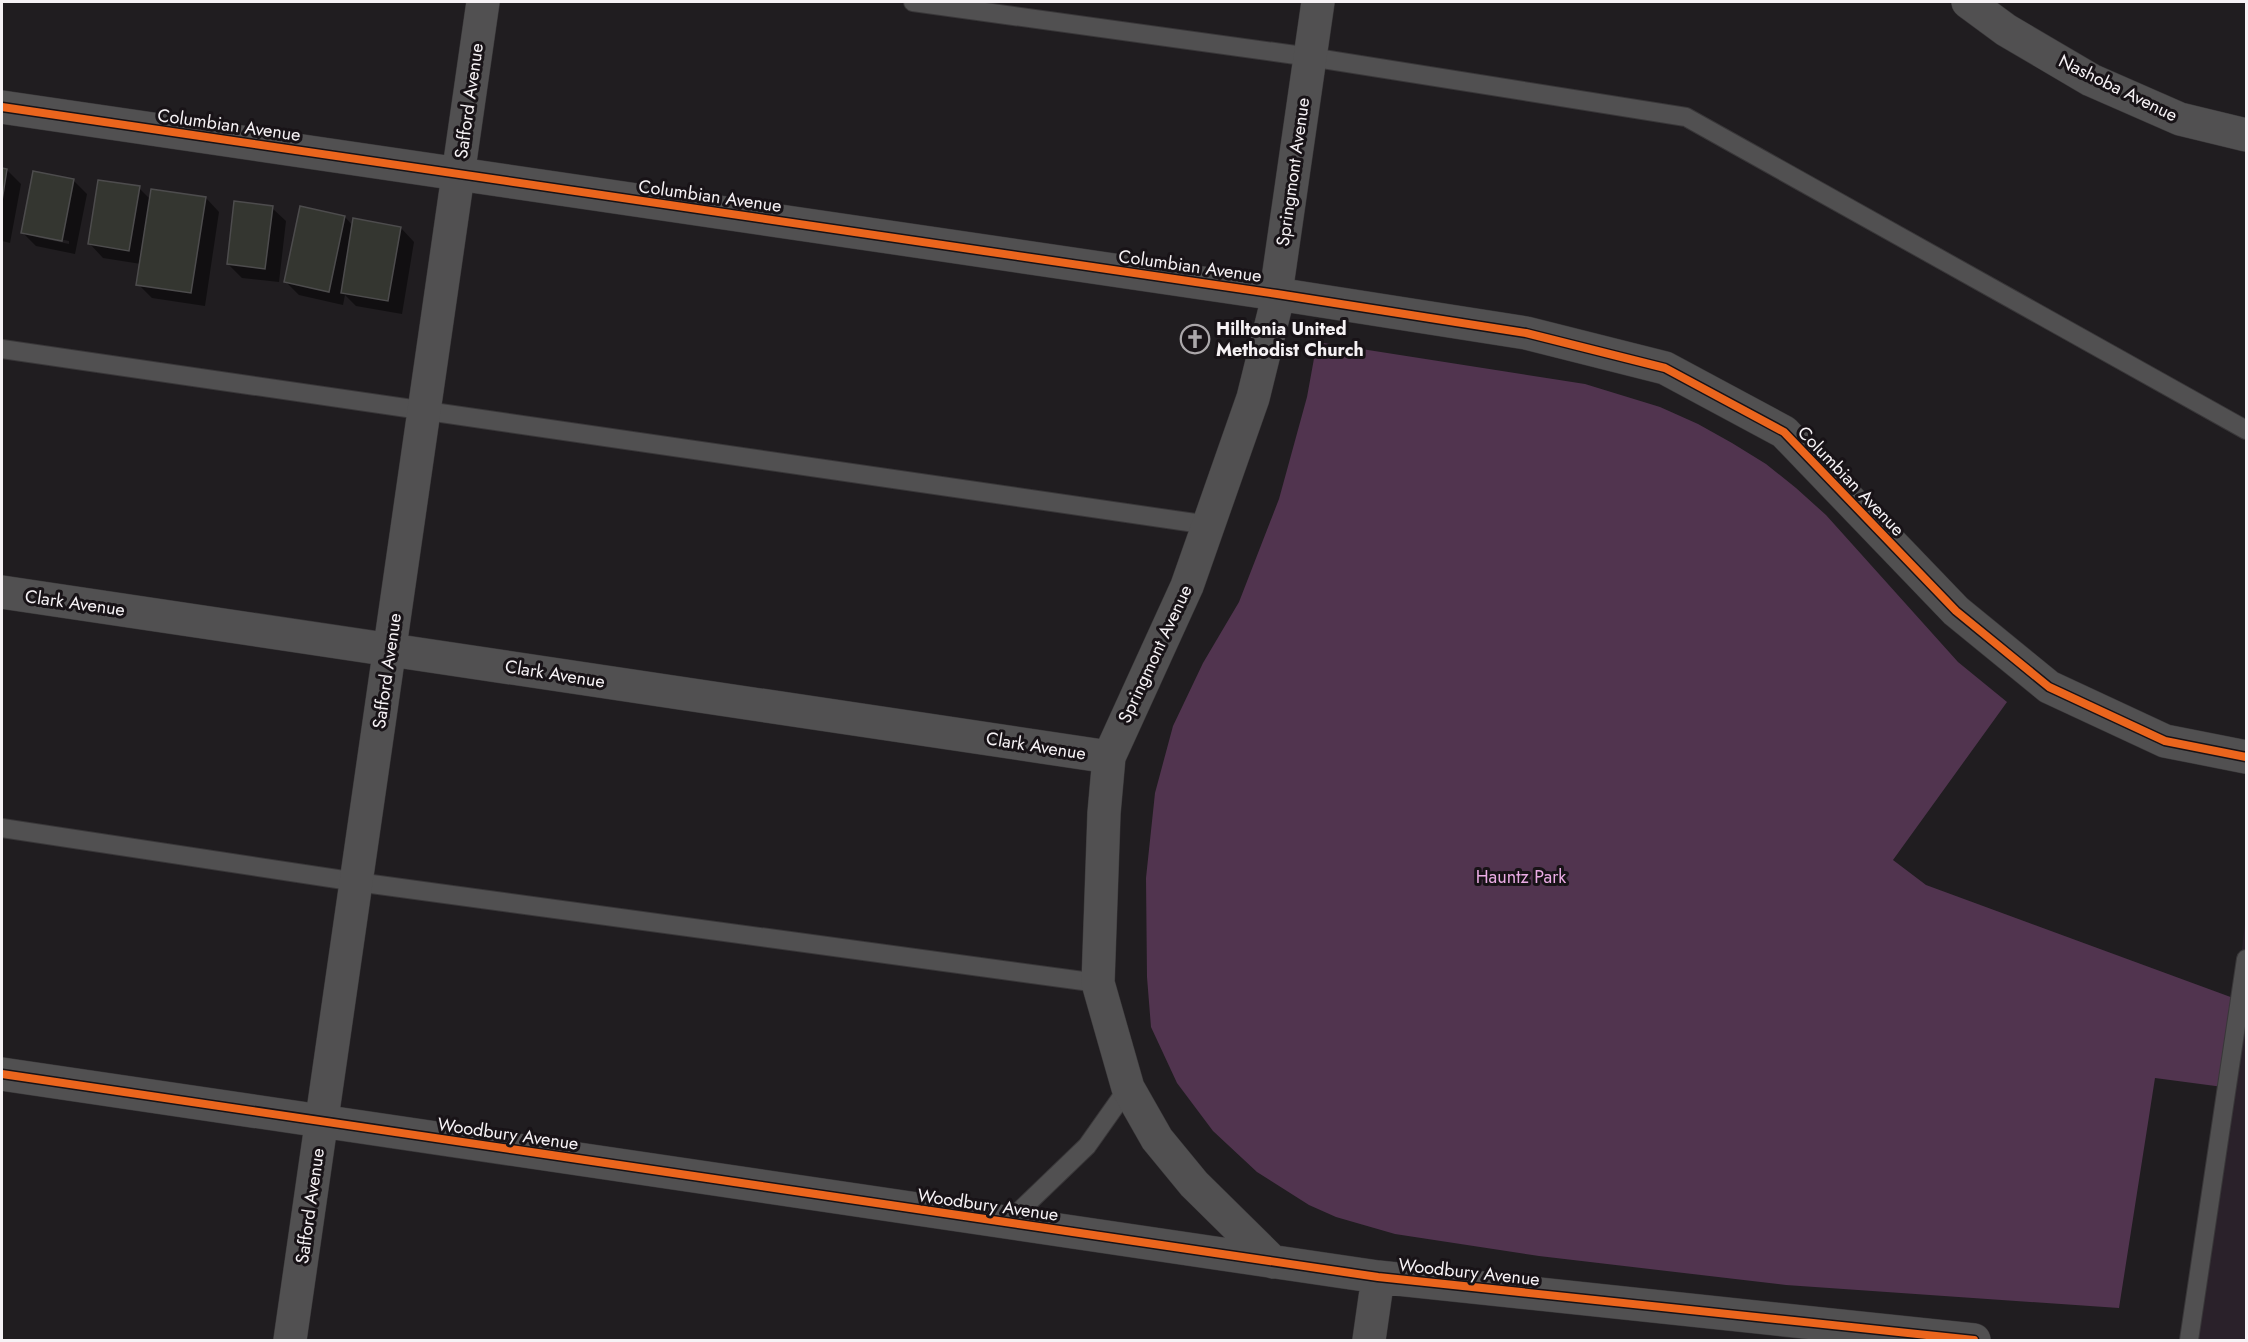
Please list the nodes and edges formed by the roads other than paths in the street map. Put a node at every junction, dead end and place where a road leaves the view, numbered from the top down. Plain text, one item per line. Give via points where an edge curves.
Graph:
1 (483, 2) edge
2 (913, 2) edge
3 (1318, 2) edge
4 (1968, 2) edge
5 (1310, 57) junction
6 (2, 107) edge
7 (2247, 135) edge
8 (458, 174) junction
9 (1277, 294) junction
10 (2, 349) edge
11 (424, 410) junction
12 (2247, 430) edge
13 (1209, 525) junction
14 (2, 592) edge
15 (390, 649) junction
16 (1109, 757) junction
17 (2247, 758) edge
18 (2, 828) edge
19 (357, 882) junction
20 (2247, 959) edge
21 (1098, 983) junction
22 (2, 1074) edge
23 (1128, 1088) junction
24 (322, 1121) junction
25 (1007, 1223) junction
26 (1273, 1262) junction
27 (1378, 1277) junction
28 (290, 1341) edge
29 (1369, 1341) edge
30 (1974, 1341) edge
31 (2189, 1341) edge

1 - 8 street, Safford Avenue
2 - 5 lane
3 - 5 street, Springmont Avenue
4 - 7 street, Nashoba Avenue via 2006,30 2091,80 2180,120
5 - 9 street, Springmont Avenue
5 - 12 lane via 1686,117
6 - 8 street, Columbian Avenue
8 - 9 street, Columbian Avenue
8 - 11 street, Safford Avenue
9 - 13 street, Springmont Avenue via 1253,398
9 - 17 street, Columbian Avenue via 1526,333 1665,368 1784,432 1956,611 2049,687 2165,741
10 - 11 lane
11 - 13 lane
11 - 15 street, Safford Avenue
13 - 16 street, Springmont Avenue via 1187,586
14 - 15 street, Clark Avenue
15 - 16 street, Clark Avenue
15 - 19 street, Safford Avenue
16 - 21 street, Springmont Avenue
18 - 19 lane
19 - 21 lane
19 - 24 street, Safford Avenue
20 - 31 lane
21 - 23 street, Springmont Avenue
22 - 24 street, Woodbury Avenue
23 - 25 lane via 1087,1146
23 - 26 street, Springmont Avenue via 1157,1139 1194,1184
24 - 25 street, Woodbury Avenue
24 - 28 street, Safford Avenue
25 - 26 street, Woodbury Avenue
26 - 27 street, Woodbury Avenue
27 - 29 street
27 - 30 street, Woodbury Avenue

